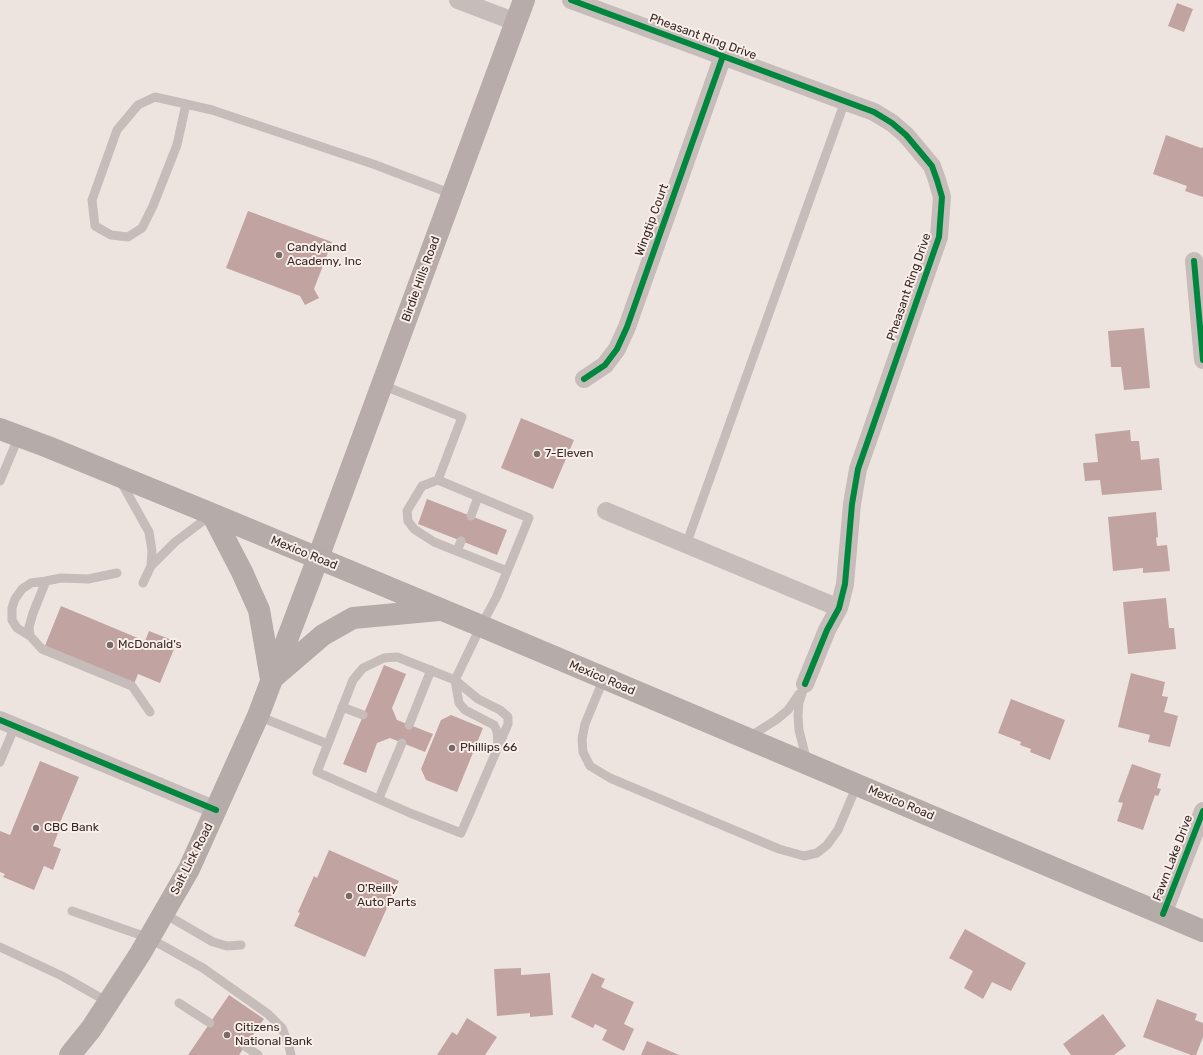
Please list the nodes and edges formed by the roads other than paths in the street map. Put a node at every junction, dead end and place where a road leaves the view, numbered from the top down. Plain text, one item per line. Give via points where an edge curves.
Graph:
1 (458, 0) edge
2 (524, 0) edge
3 (571, 0) edge
4 (516, 22) junction
5 (723, 56) junction
6 (844, 101) junction
7 (186, 104) junction
8 (452, 194) junction
9 (1194, 261) dead end
10 (1203, 360) edge
11 (584, 379) dead end
12 (382, 385) junction
13 (10, 433) edge
14 (117, 476) junction
15 (438, 480) junction
16 (0, 481) edge
17 (478, 497) junction
18 (606, 511) dead end
19 (212, 514) junction
20 (471, 516) dead end
21 (461, 541) dead end
22 (686, 544) junction
23 (457, 551) junction
24 (318, 558) junction
25 (151, 566) junction
26 (507, 571) junction
27 (117, 573) dead end
28 (46, 581) junction
29 (143, 583) dead end
30 (839, 608) junction
31 (442, 610) junction
32 (481, 626) junction
33 (30, 636) junction
34 (431, 670) junction
35 (604, 678) junction
36 (271, 679) junction
37 (455, 680) junction
38 (805, 684) junction
39 (342, 707) junction
40 (150, 712) dead end
41 (363, 715) dead end
42 (258, 716) junction
43 (7, 723) edge
44 (409, 725) dead end
45 (746, 738) junction
46 (402, 743) dead end
47 (328, 744) junction
48 (498, 749) junction
49 (0, 762) edge
50 (807, 764) junction
51 (856, 785) junction
52 (379, 798) junction
53 (216, 810) junction
54 (1203, 811) edge
55 (72, 911) dead end
56 (164, 913) junction
57 (1163, 914) junction
58 (1203, 931) edge
59 (149, 938) junction
60 (241, 945) dead end
61 (0, 947) edge
62 (108, 1002) junction
63 (179, 1003) dead end
64 (210, 1023) dead end
65 (245, 1046) dead end
66 (70, 1055) edge
67 (258, 1055) edge
68 (291, 1055) edge

1 - 4 street
2 - 4 main road, Birdie Hills Road
3 - 5 street, Pheasant Ring Drive
4 - 8 main road, Birdie Hills Road
5 - 6 street, Pheasant Ring Drive
5 - 11 street, Wingtip Court via 627,327 617,349 605,365
6 - 22 lane
6 - 30 street, Pheasant Ring Drive via 874,112 906,135 932,166 942,197 939,237 858,469 852,504 845,584
7 - 7 lane via 155,97 138,105 117,130 92,200 95,226 111,235 128,237 142,228 176,145
7 - 8 lane via 212,110 358,159
8 - 12 main road, Birdie Hills Road
9 - 10 street
12 - 15 lane via 462,417
12 - 24 main road, Birdie Hills Road
13 - 14 main road, Mexico Road
13 - 16 lane
14 - 19 main road, Mexico Road
14 - 25 lane via 149,532
15 - 17 lane
15 - 23 lane via 422,486 407,511 408,521 414,529 434,542
17 - 20 lane
17 - 26 lane via 529,518
18 - 22 street
19 - 24 main road, Mexico Road
19 - 25 lane via 175,542
19 - 36 main road via 259,610
21 - 23 lane
22 - 30 street
23 - 26 lane
24 - 31 main road, Mexico Road
24 - 36 main road, Salt Lick Road
25 - 29 lane
26 - 32 lane
27 - 28 lane via 88,579 61,578
28 - 33 lane via 33,613 29,627
28 - 33 lane via 30,583 15,599 12,608 12,620 17,628
30 - 38 street, Pheasant Ring Drive
31 - 32 main road, Mexico Road
31 - 36 main road via 352,618 323,635
32 - 35 main road, Mexico Road
32 - 37 lane
33 - 40 lane via 42,649 132,686
34 - 37 lane
34 - 39 lane via 397,656 384,658 363,668 352,680
34 - 44 lane
35 - 45 main road, Mexico Road
35 - 51 lane via 585,724 582,739 583,752 590,766 610,778 779,849 804,856 817,853 838,830
36 - 42 main road, Salt Lick Road
37 - 48 lane via 459,702 465,710 494,725
37 - 48 lane via 478,700 500,710 508,717 508,724
38 - 45 lane via 788,710
38 - 50 lane via 798,715
39 - 41 lane
39 - 47 lane
42 - 47 lane
42 - 53 main road, Salt Lick Road
43 - 49 lane
43 - 53 street
45 - 50 main road, Mexico Road
46 - 52 lane
47 - 52 lane via 317,772
48 - 52 lane via 461,833
50 - 51 main road, Mexico Road
51 - 57 main road, Mexico Road
53 - 56 main road, Salt Lick Road via 189,869
54 - 57 street, Fawn Lake Drive
55 - 59 lane
56 - 59 main road, Salt Lick Road
56 - 60 lane via 213,942 227,946
57 - 58 main road, Mexico Road
59 - 62 main road, Salt Lick Road
59 - 68 lane via 203,968 268,1014 282,1028
61 - 62 lane via 62,976
62 - 66 main road, Salt Lick Road
63 - 64 lane
65 - 67 lane

